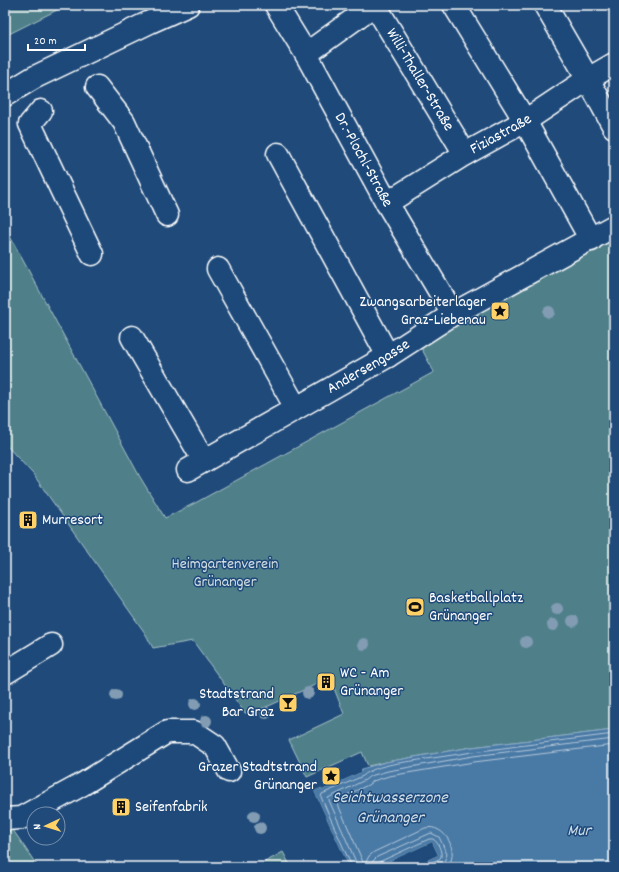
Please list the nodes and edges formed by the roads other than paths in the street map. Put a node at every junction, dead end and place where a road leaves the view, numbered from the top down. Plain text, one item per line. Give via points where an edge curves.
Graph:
1 (188, 5) edge
2 (276, 5) edge
3 (374, 5) edge
4 (454, 5) edge
5 (544, 5) edge
6 (306, 54) junction
7 (614, 64) edge
8 (588, 79) junction
9 (97, 86) dead end
10 (5, 95) edge
11 (40, 111) dead end
12 (525, 121) junction
13 (614, 127) edge
14 (278, 154) dead end
15 (465, 154) junction
16 (388, 203) junction
17 (167, 215) dead end
18 (614, 226) edge
19 (591, 240) junction
20 (92, 254) dead end
21 (218, 269) dead end
22 (453, 314) junction
23 (132, 337) dead end
24 (388, 356) junction
25 (296, 408) junction
26 (51, 645) dead end
27 (5, 672) edge
28 (229, 771) dead end
29 (5, 819) edge

1 - 10 street via 33,78
2 - 6 street, Dr.-Plochl-Straße
3 - 6 street, Willi-Thaller-Straße
3 - 15 street, Willi-Thaller-Straße
4 - 12 street
5 - 8 street
6 - 16 street, Dr.-Plochl-Straße
7 - 8 street, Fiziastraße
8 - 12 street, Fiziastraße
8 - 13 street
9 - 17 street via 124,122
11 - 20 street via 30,124
12 - 15 street, Fiziastraße
12 - 19 street
14 - 24 street
15 - 16 street, Fiziastraße
16 - 22 street, Dr.-Plochl-Straße
18 - 19 street, Andersengasse
19 - 22 street, Andersengasse
21 - 25 street
22 - 24 street, Andersengasse
23 - 25 street, Andersengasse via 196,466
24 - 25 street, Andersengasse
26 - 27 street
28 - 29 street via 214,746 194,732 168,732 21,818

